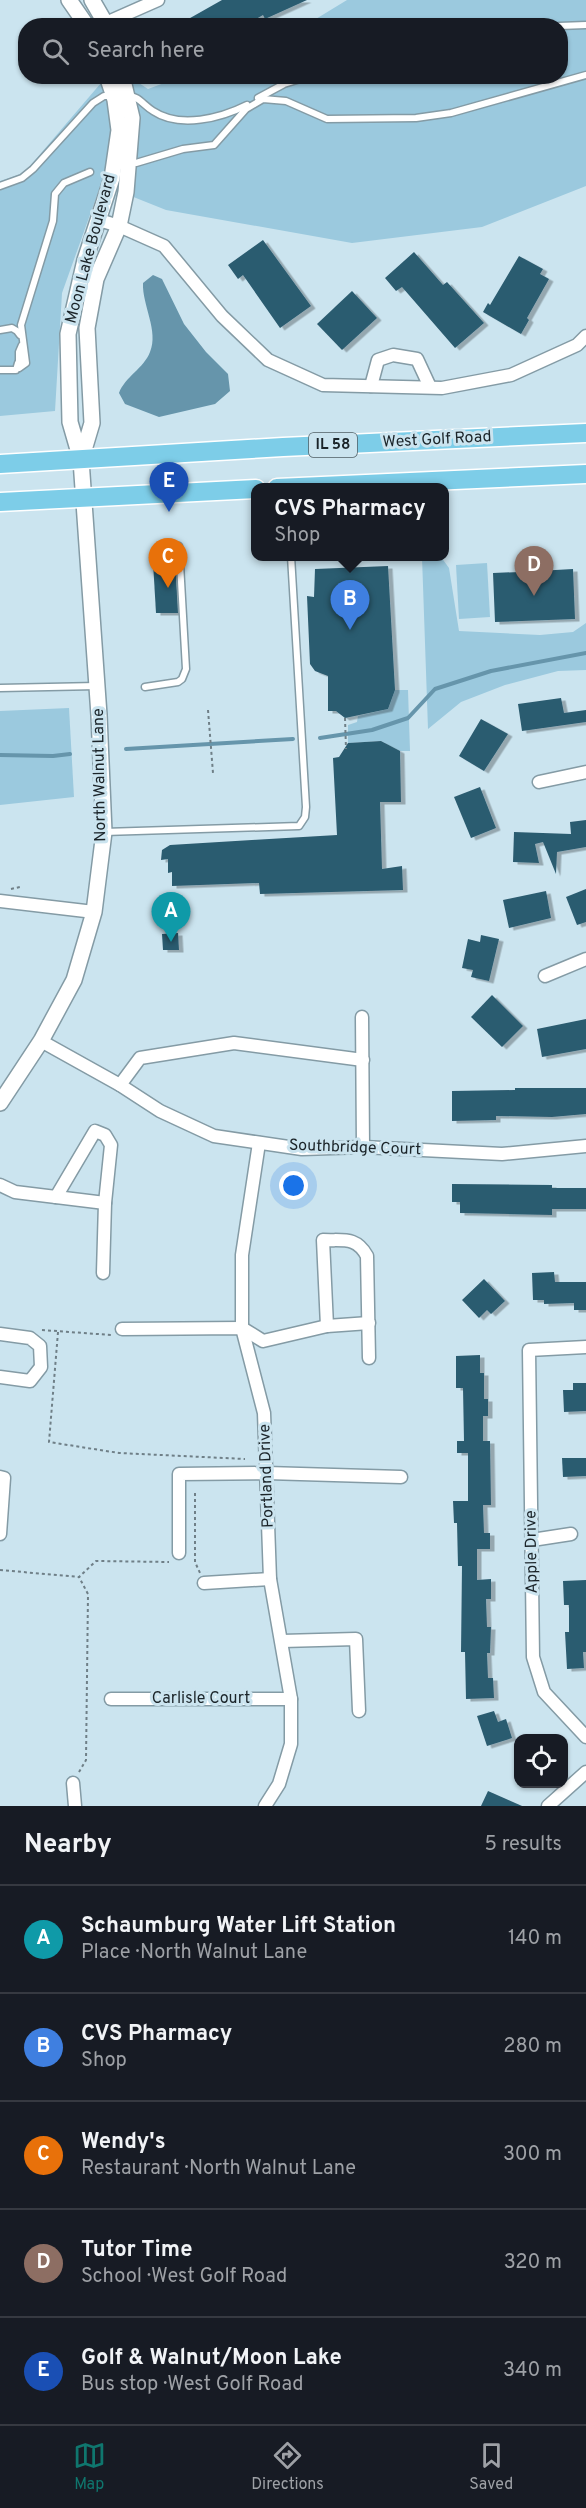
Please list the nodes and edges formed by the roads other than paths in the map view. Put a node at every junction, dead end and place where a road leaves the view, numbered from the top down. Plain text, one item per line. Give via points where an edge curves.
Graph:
1 (69, 0) edge
2 (92, 0) edge
3 (158, 0) edge
4 (81, 18) edge
5 (101, 18) edge
6 (118, 18) edge
7 (586, 25) edge
8 (568, 26) edge
9 (586, 75) edge
10 (568, 80) edge
11 (113, 84) edge
12 (122, 84) edge
13 (287, 84) edge
14 (554, 84) edge
15 (121, 95) junction
16 (136, 162) dead end
17 (90, 172) dead end
18 (0, 186) edge
19 (99, 220) junction
20 (119, 226) junction
21 (23, 320) junction
22 (12, 328) junction
23 (0, 330) edge
24 (586, 336) edge
25 (26, 363) dead end
26 (0, 370) edge
27 (371, 386) junction
28 (430, 387) junction
29 (586, 433) edge
30 (81, 460) junction
31 (0, 464) edge
32 (586, 474) edge
33 (379, 483) edge
34 (251, 489) edge
35 (83, 497) junction
36 (0, 502) edge
37 (179, 546) dead end
38 (291, 561) edge
39 (97, 686) junction
40 (145, 687) dead end
41 (0, 688) edge
42 (586, 772) edge
43 (538, 782) dead end
44 (104, 832) junction
45 (0, 902) edge
46 (94, 912) junction
47 (586, 959) edge
48 (545, 976) dead end
49 (362, 1017) dead end
50 (41, 1041) junction
51 (363, 1060) junction
52 (120, 1085) junction
53 (0, 1103) edge
54 (259, 1143) junction
55 (586, 1146) edge
56 (363, 1148) junction
57 (0, 1185) edge
58 (56, 1197) junction
59 (105, 1203) junction
60 (103, 1273) dead end
61 (369, 1323) junction
62 (327, 1326) junction
63 (242, 1328) junction
64 (122, 1329) dead end
65 (0, 1334) edge
66 (586, 1347) edge
67 (369, 1358) dead end
68 (0, 1377) edge
69 (267, 1473) junction
70 (401, 1477) dead end
71 (0, 1478) edge
72 (0, 1534) edge
73 (571, 1534) dead end
74 (532, 1540) junction
75 (176, 1558) road end
76 (270, 1579) junction
77 (204, 1583) road end
78 (282, 1641) junction
79 (111, 1699) dead end
80 (291, 1699) junction
81 (359, 1711) dead end
82 (586, 1737) edge
83 (586, 1772) edge
84 (73, 1783) road end
85 (75, 1806) edge
86 (265, 1806) edge
87 (548, 1806) edge

1 - 4 street
2 - 5 street
3 - 6 street
7 - 8 lane
9 - 10 lane
11 - 15 street, Moon Lake Boulevard
12 - 15 street, Moon Lake Boulevard
13 - 15 lane via 233,112 195,120 162,116 135,96
14 - 16 lane via 452,113 416,118 327,119 286,100 263,99 246,109 214,145
15 - 18 lane via 104,96 93,103 22,178
15 - 19 street, Moon Lake Boulevard via 112,178
15 - 20 street, Moon Lake Boulevard via 132,118
17 - 21 lane via 64,183 55,194 53,221
19 - 20 street
19 - 30 street, Moon Lake Boulevard via 85,260 68,334 70,422
20 - 27 street via 164,246 222,316 268,360 323,385
20 - 30 street, Moon Lake Boulevard via 96,279 87,328 93,423
21 - 22 lane
21 - 25 lane via 20,329
22 - 23 lane
22 - 26 lane via 20,335 16,369
24 - 28 street via 577,345 511,375
27 - 28 street
27 - 28 street via 378,360 393,354 417,359
29 - 30 main road, West Golf Road / IL 58
30 - 31 main road, West Golf Road / IL 58
30 - 35 street, North Walnut Lane
32 - 33 main road
34 - 35 main road
35 - 36 main road
35 - 39 street, North Walnut Lane
37 - 40 lane via 186,669 178,682
38 - 44 lane via 306,807 299,826
39 - 41 lane
39 - 44 street, North Walnut Lane
42 - 43 street
44 - 46 street, North Walnut Lane
45 - 46 street
46 - 50 street, North Walnut Lane via 74,981
47 - 48 street
49 - 51 street
50 - 52 street, Southbridge Court
50 - 53 street, North Walnut Lane
51 - 52 street via 234,1043 140,1058
51 - 56 street
52 - 54 street, Southbridge Court via 160,1111 214,1136
54 - 56 street, Southbridge Court via 302,1149
54 - 63 street, Portland Drive via 242,1255
55 - 56 street, Southbridge Court via 502,1154
57 - 58 street via 15,1192
58 - 59 street
58 - 59 street via 95,1131 105,1135 111,1144
59 - 60 street
61 - 62 street
61 - 62 street via 367,1256 363,1248 354,1241 323,1240
61 - 67 street
62 - 63 street via 263,1341
63 - 64 street
63 - 69 street, Portland Drive via 264,1413
65 - 68 street via 30,1338 40,1346 41,1367 30,1381
66 - 74 street, Apple Drive via 529,1350
69 - 70 street
69 - 75 street via 179,1473
69 - 76 street, Portland Drive
71 - 72 street via 4,1478
73 - 74 street
74 - 82 street, Apple Drive via 533,1657 544,1692
76 - 77 street
76 - 78 street, Portland Drive
78 - 80 street, Portland Drive
78 - 81 street via 356,1639
79 - 80 street, Carlisle Court
80 - 86 street, Portland Drive via 291,1744 279,1784
83 - 87 street
84 - 85 street

